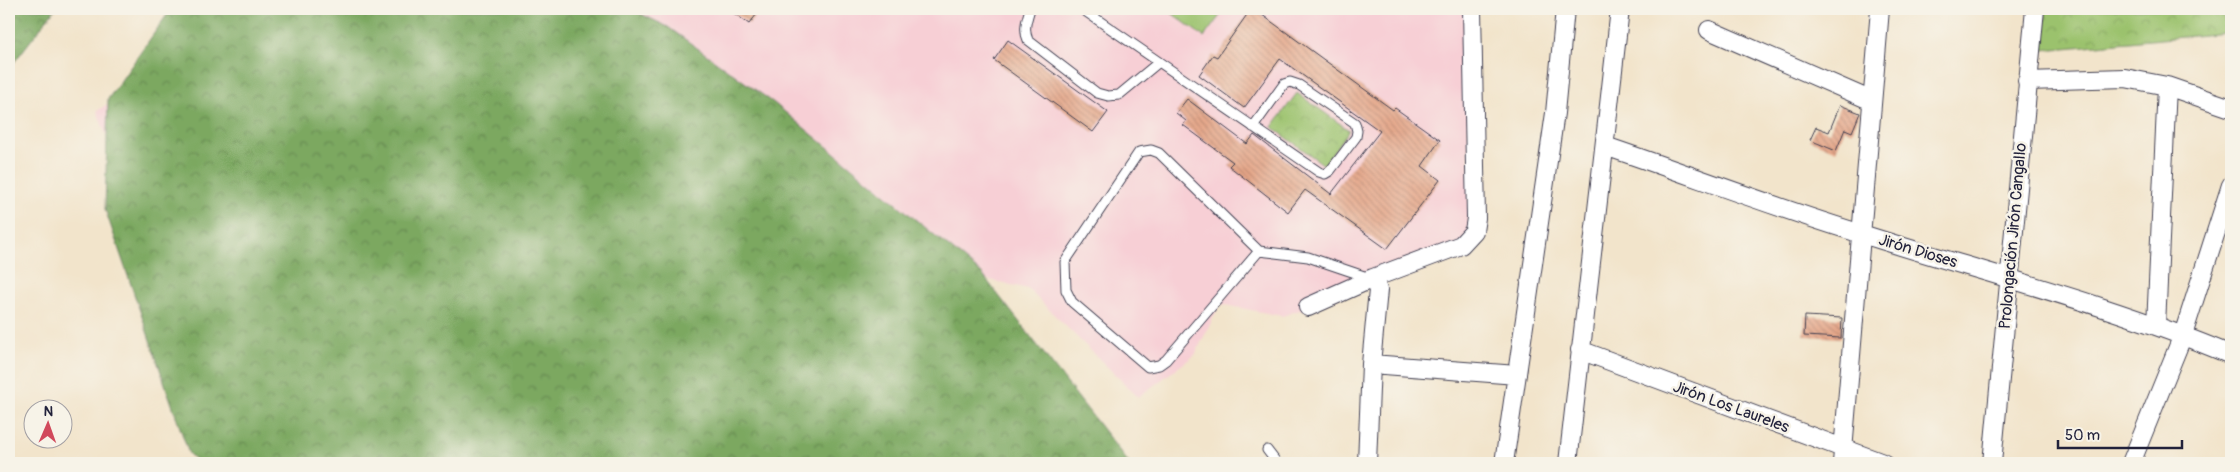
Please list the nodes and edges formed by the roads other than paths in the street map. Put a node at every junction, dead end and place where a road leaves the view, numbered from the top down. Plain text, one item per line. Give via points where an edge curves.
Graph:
1 (1030, 9) edge
2 (1082, 9) edge
3 (1472, 9) edge
4 (1565, 9) edge
5 (1620, 9) edge
6 (1880, 9) edge
7 (2035, 9) edge
8 (1709, 30) dead end
9 (1159, 62) junction
10 (2027, 81) junction
11 (2167, 86) junction
12 (1872, 101) junction
13 (2231, 108) edge
14 (1253, 127) junction
15 (1605, 146) junction
16 (2231, 185) edge
17 (1860, 234) junction
18 (1259, 251) junction
19 (1373, 278) junction
20 (2009, 278) junction
21 (1308, 307) dead end
22 (2156, 326) junction
23 (2183, 335) junction
24 (1580, 350) junction
25 (2231, 355) edge
26 (1371, 364) junction
27 (1517, 375) junction
28 (1267, 450) dead end
29 (1842, 456) edge
30 (1277, 463) edge
31 (1367, 463) edge
32 (1504, 463) edge
33 (1568, 463) edge
34 (1883, 463) edge
35 (1992, 463) edge
36 (2131, 463) edge

1 - 9 lane via 1025,24 1028,40 1097,93 1119,95
2 - 9 lane
3 - 19 street via 1474,231 1461,245
4 - 27 street via 1555,114
5 - 15 street
6 - 12 street
7 - 10 street, Prolongación Jirón Cangallo
8 - 12 street
9 - 14 lane
10 - 11 street via 2125,78
10 - 20 street, Prolongación Jirón Cangallo
11 - 13 street
11 - 22 street
12 - 17 street
14 - 14 lane via 1325,174 1356,137 1357,131 1355,123 1290,82 1284,84
15 - 17 street, Jirón Dioses
15 - 24 street
16 - 23 street
17 - 20 street, Jirón Dioses
17 - 29 street
18 - 18 lane via 1159,365 1148,367 1072,302 1066,290 1065,262 1139,152 1150,150 1159,153
18 - 19 lane via 1308,257
19 - 21 street
19 - 26 street via 1378,290
20 - 22 street, Jirón Dioses
20 - 35 street, Prolongación Jirón Cangallo
22 - 23 street, Jirón Dioses
23 - 25 street, Jirón Dioses
23 - 36 street
24 - 29 street, Jirón Los Laureles
24 - 33 street
26 - 27 street
26 - 31 street
27 - 32 street
28 - 30 lane
29 - 34 street, Jirón Los Laureles

